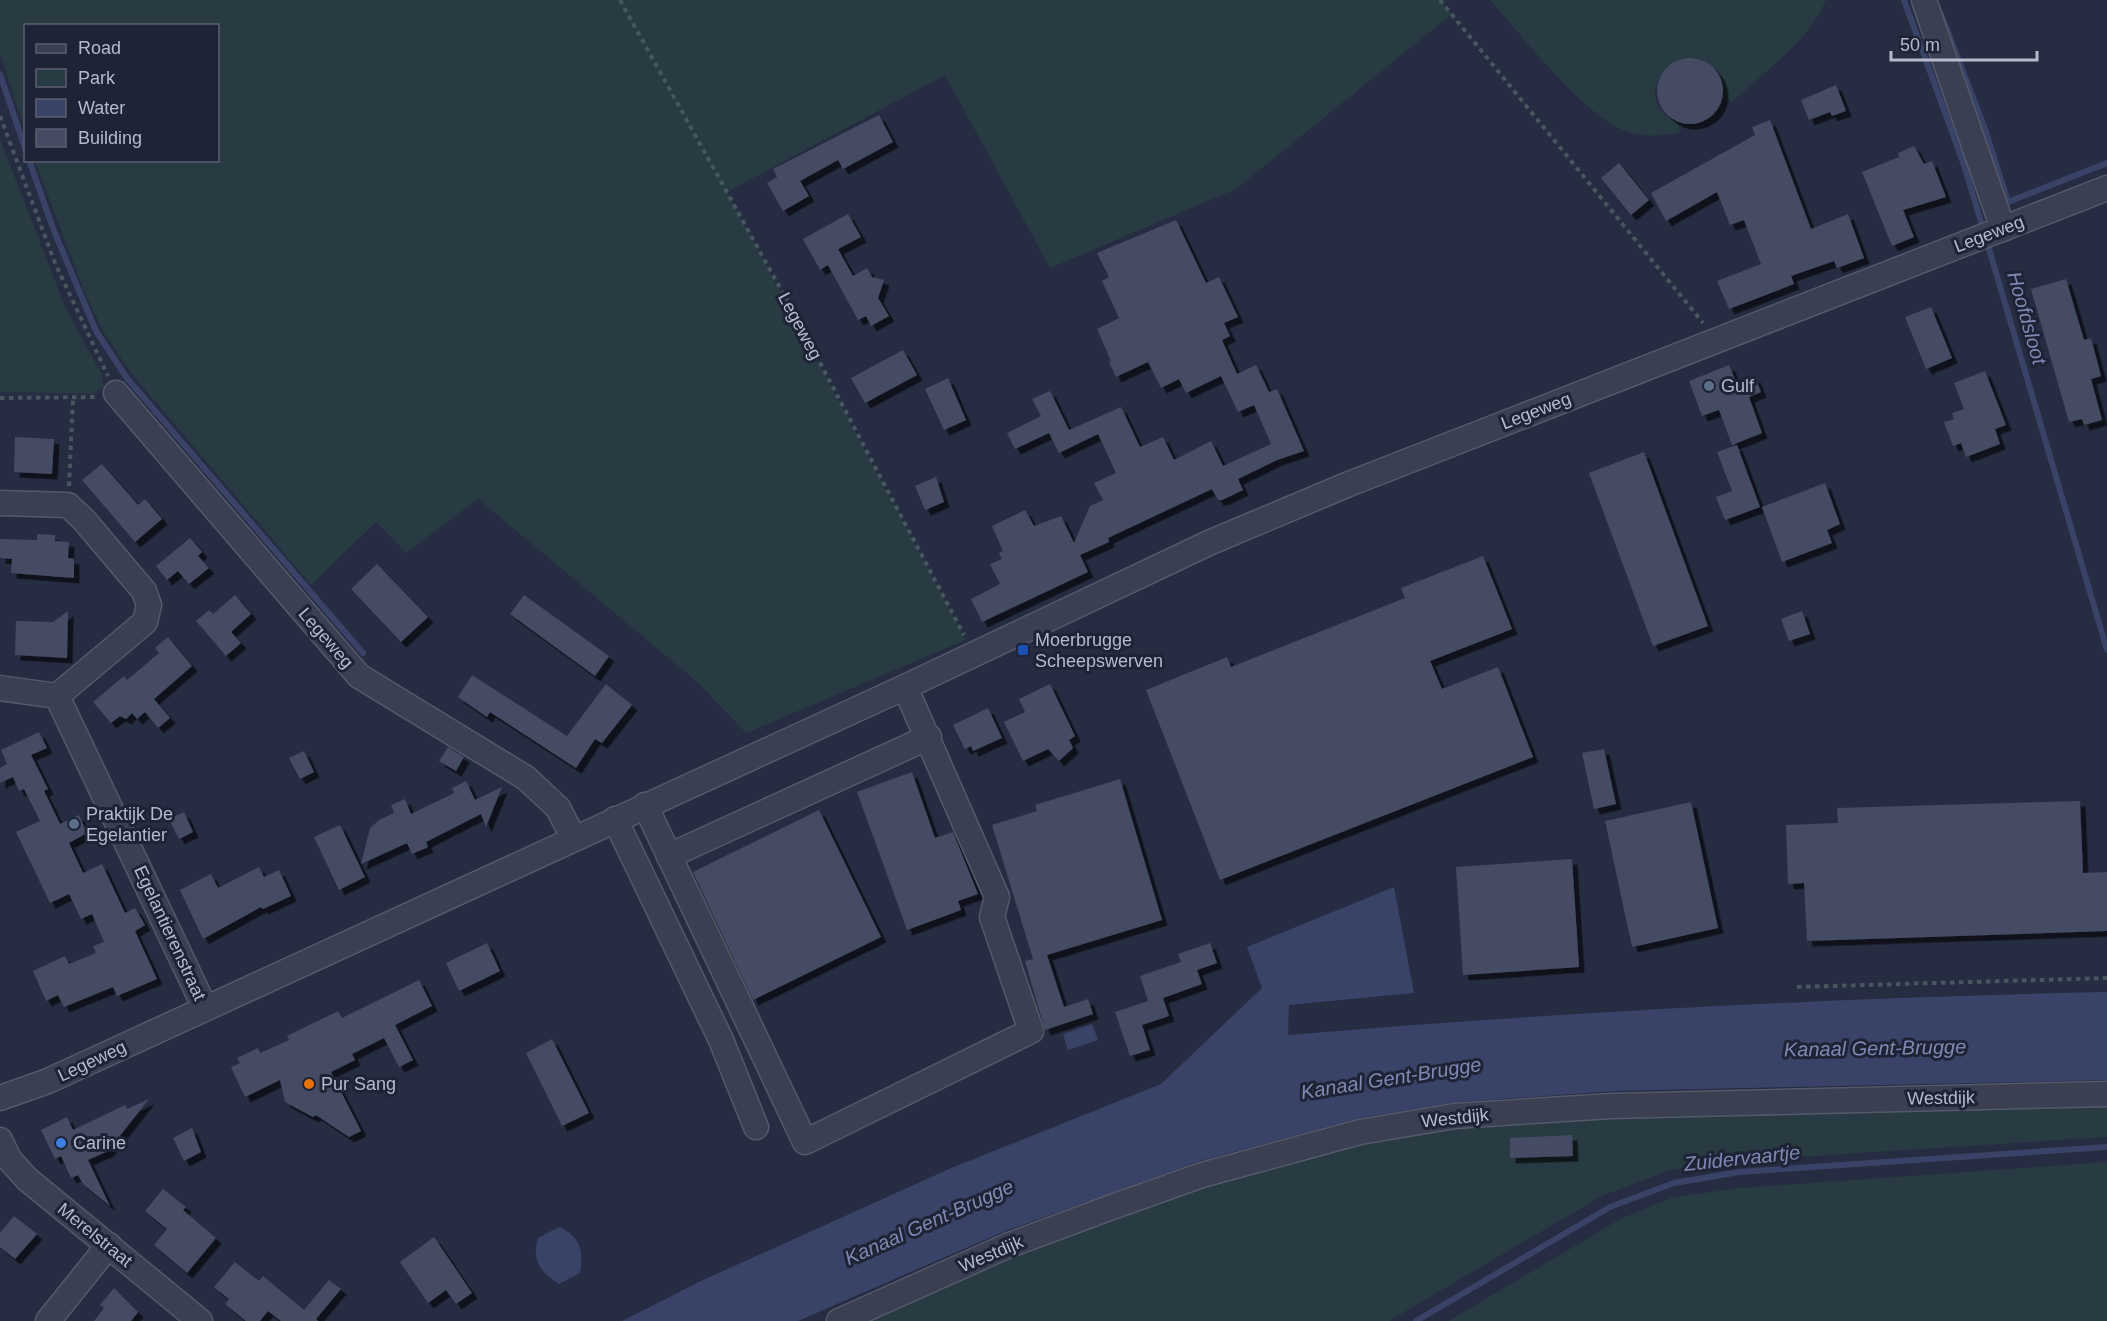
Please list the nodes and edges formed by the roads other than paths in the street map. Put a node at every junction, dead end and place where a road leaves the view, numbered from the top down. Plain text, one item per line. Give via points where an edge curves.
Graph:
1 (1924, 0) edge
2 (2107, 188) edge
3 (2003, 229) junction
4 (116, 393) road end
5 (0, 503) edge
6 (905, 687) junction
7 (0, 688) edge
8 (57, 696) junction
9 (929, 738) junction
10 (645, 805) junction
11 (615, 819) junction
12 (573, 837) junction
13 (669, 856) junction
14 (205, 1008) junction
15 (2107, 1094) edge
16 (0, 1098) edge
17 (756, 1127) dead end
18 (0, 1140) edge
19 (109, 1245) junction
20 (48, 1321) edge
21 (200, 1321) edge
22 (838, 1321) edge

1 - 3 street
2 - 3 street, Legeweg
3 - 6 street, Legeweg via 1349,484 1211,542
4 - 12 street, Legeweg via 359,676 526,778 558,808
5 - 8 street via 68,505 144,591 148,605 145,622
6 - 9 street
6 - 10 street, Legeweg
7 - 8 street
8 - 14 street, Egelantierenstraat
9 - 13 street
9 - 13 street via 997,897 992,917 1031,1031 805,1142
10 - 11 street, Legeweg
10 - 13 street
11 - 12 street, Legeweg
11 - 17 street via 721,1040
12 - 14 street, Legeweg
14 - 16 street, Legeweg via 48,1081
15 - 22 street, Westdijk via 1611,1106 1455,1116 1360,1132 1203,1175 1112,1207 1007,1246
18 - 19 street, Merelstraat via 9,1159 27,1179
19 - 20 street
19 - 21 street, Merelstraat

